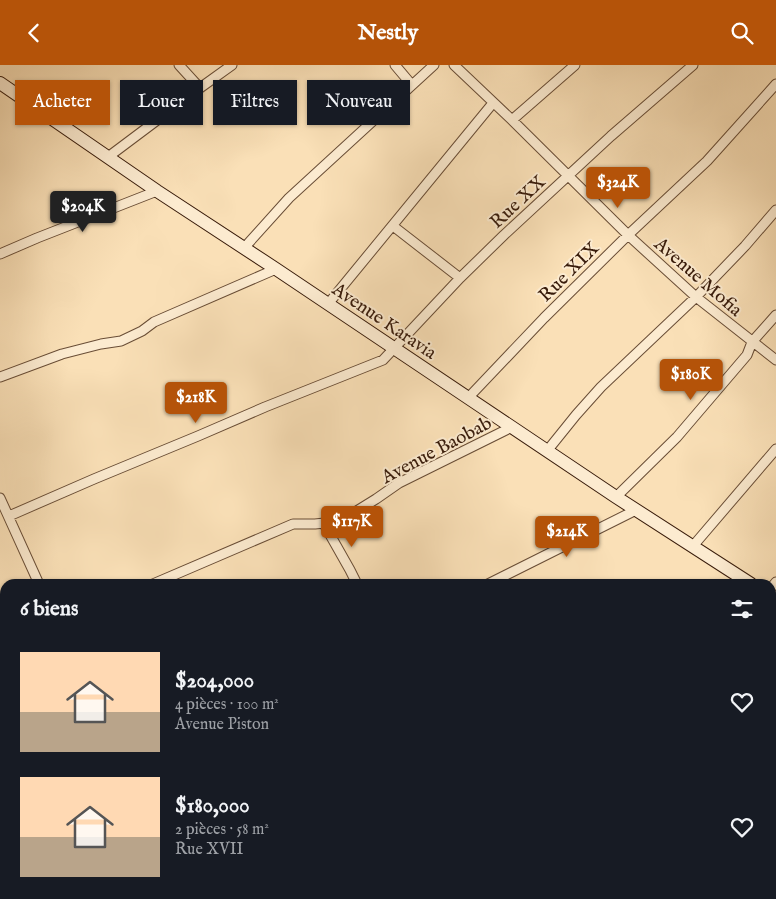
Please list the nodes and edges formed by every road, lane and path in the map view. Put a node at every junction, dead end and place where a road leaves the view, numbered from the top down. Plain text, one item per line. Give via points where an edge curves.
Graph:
1 (179, 65) edge
2 (232, 65) edge
3 (395, 65) edge
4 (434, 65) edge
5 (454, 65) edge
6 (576, 65) edge
7 (693, 65) edge
8 (193, 80) edge
9 (0, 83) edge
10 (411, 84) junction
11 (776, 84) edge
12 (203, 86) edge
13 (494, 103) junction
14 (512, 120) junction
15 (151, 125) edge
16 (108, 157) junction
17 (568, 176) junction
18 (157, 191) junction
19 (776, 210) edge
20 (393, 226) junction
21 (628, 235) junction
22 (244, 248) junction
23 (0, 254) edge
24 (276, 269) junction
25 (460, 278) junction
26 (696, 297) junction
27 (328, 304) junction
28 (776, 315) edge
29 (752, 342) junction
30 (394, 349) junction
31 (776, 360) edge
32 (0, 377) edge
33 (468, 398) junction
34 (512, 427) junction
35 (776, 449) edge
36 (547, 451) junction
37 (616, 497) junction
38 (0, 498) edge
39 (636, 510) junction
40 (9, 516) junction
41 (324, 524) junction
42 (693, 546) junction
43 (37, 579) edge
44 (165, 579) edge
45 (354, 579) edge
46 (498, 579) edge
47 (743, 579) edge

1 - 8 street
2 - 12 street
3 - 10 street
4 - 10 street
5 - 13 street, Avenue Mofia
6 - 14 street
7 - 17 street, Rue XX
9 - 16 street, Avenue Karavia
10 - 22 street via 289,198
11 - 21 street, Rue XIX via 707,161
13 - 14 street, Avenue Mofia
13 - 20 street
14 - 17 street, Avenue Mofia
15 - 16 street
16 - 18 street, Avenue Karavia
17 - 21 street, Avenue Mofia
17 - 25 street, Rue XX
18 - 22 street, Avenue Karavia
18 - 23 street
19 - 26 street
20 - 25 street
20 - 27 street
21 - 26 street, Avenue Mofia
21 - 33 street, Rue XIX
22 - 24 street, Avenue Karavia
24 - 27 street, Avenue Karavia
24 - 32 street via 154,322 120,341 62,355
25 - 30 street, Rue XX
26 - 29 street, Avenue Mofia
26 - 36 street via 601,387
27 - 30 street, Avenue Karavia
28 - 29 street
29 - 31 street, Avenue Mofia
29 - 37 street via 747,355 677,437
30 - 33 street, Avenue Karavia
30 - 40 street, Rue XX via 383,360
33 - 34 street, Avenue Karavia
34 - 36 street, Avenue Karavia
34 - 41 street, Avenue Baobab via 399,483 355,512
35 - 42 street
36 - 37 street, Avenue Karavia
37 - 39 street, Avenue Karavia
38 - 40 street
39 - 42 street, Avenue Karavia
39 - 46 street
40 - 43 street
41 - 44 street, Avenue Baobab via 293,524
41 - 45 street
42 - 47 street, Avenue Karavia

